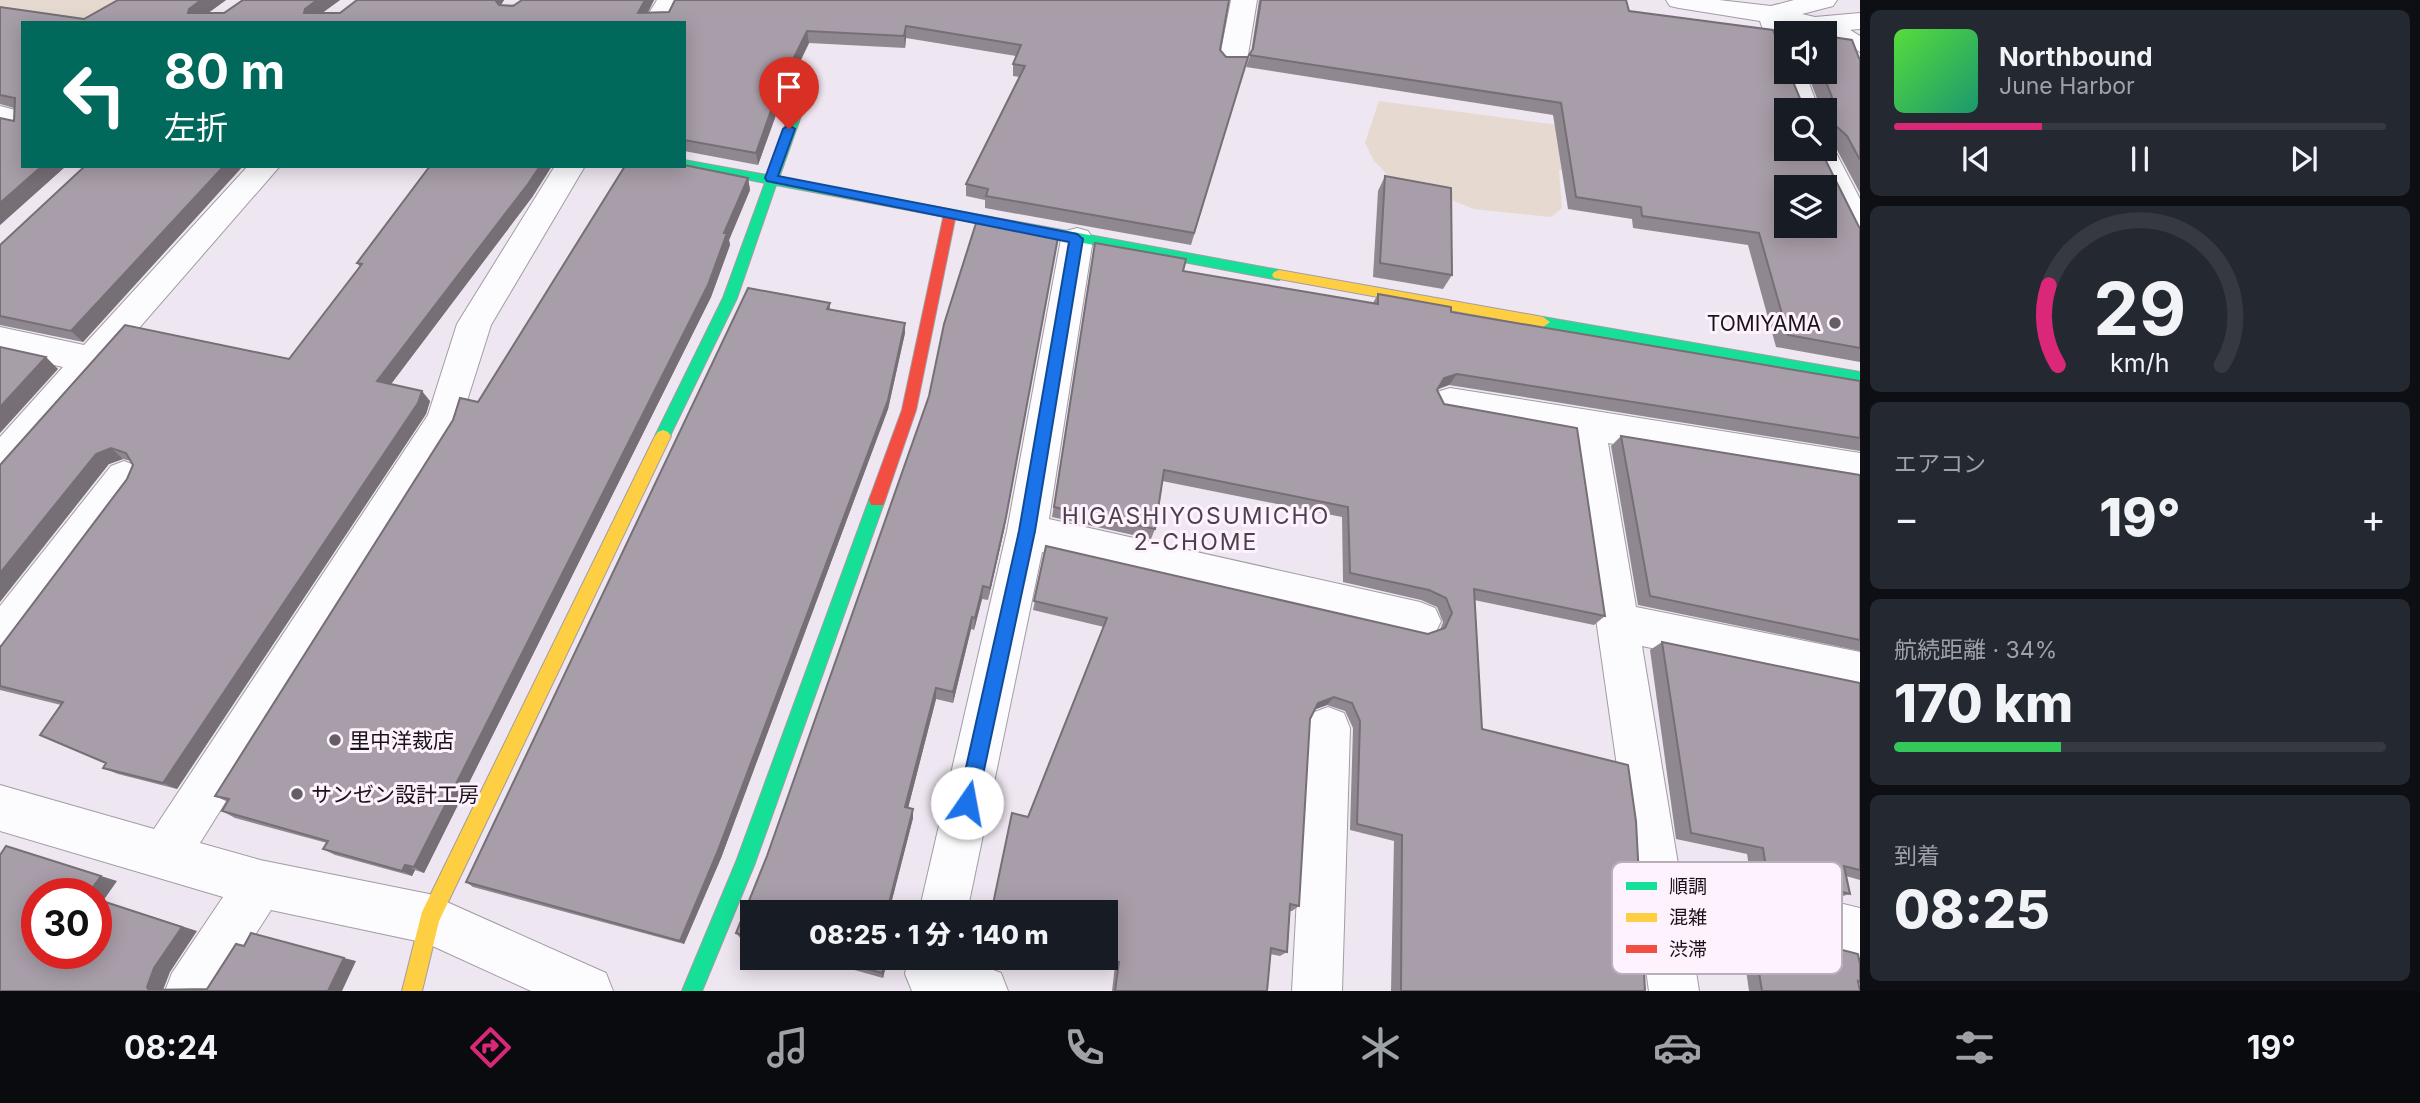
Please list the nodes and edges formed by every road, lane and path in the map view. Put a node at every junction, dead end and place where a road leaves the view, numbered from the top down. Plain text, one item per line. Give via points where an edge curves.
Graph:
1 (670, 0) edge
2 (1244, 0) edge
3 (1679, 0) edge
4 (1718, 0) edge
5 (1824, 0) edge
6 (1771, 14) junction
7 (657, 21) edge
8 (1795, 21) edge
9 (1860, 21) edge
10 (1774, 22) edge
11 (1837, 25) edge
12 (1837, 28) edge
13 (1860, 46) edge
14 (1233, 61) edge
15 (808, 79) dead end
16 (1825, 161) edge
17 (686, 163) edge
18 (263, 168) edge
19 (569, 168) edge
20 (771, 178) junction
21 (950, 214) junction
22 (1858, 222) edge
23 (1077, 239) junction
24 (0, 340) edge
25 (91, 360) junction
26 (1860, 378) edge
27 (1450, 402) edge
28 (1587, 425) junction
29 (0, 462) edge
30 (1860, 469) edge
31 (124, 477) dead end
32 (1027, 531) junction
33 (1420, 621) dead end
34 (1617, 622) junction
35 (0, 639) edge
36 (1860, 672) edge
37 (1328, 727) dead end
38 (5, 816) edge
39 (164, 856) junction
40 (1655, 862) edge
41 (260, 884) junction
42 (946, 900) edge
43 (429, 919) junction
44 (1842, 929) edge
45 (1860, 933) edge
46 (929, 974) edge
47 (190, 991) edge
48 (412, 991) edge
49 (588, 991) edge
50 (692, 991) edge
51 (983, 991) edge
52 (1317, 991) edge

1 - 7 street
2 - 14 street
3 - 6 street
4 - 6 street
5 - 6 street
6 - 8 street
6 - 10 street
9 - 11 street
12 - 13 lane
15 - 20 street
16 - 22 street
17 - 20 street
18 - 25 street
19 - 39 street via 474,324 445,419
20 - 21 street
20 - 43 street via 730,298
21 - 23 street
21 - 50 street via 909,410 745,863
23 - 26 street
23 - 32 street
24 - 25 street
25 - 29 street
27 - 28 street
28 - 30 street
28 - 34 street
31 - 35 street
32 - 33 street
32 - 42 street
34 - 36 street
34 - 40 street
37 - 52 street
38 - 39 street
39 - 41 street
41 - 43 street
41 - 47 street
43 - 48 street
43 - 49 street
44 - 45 street
46 - 51 street

